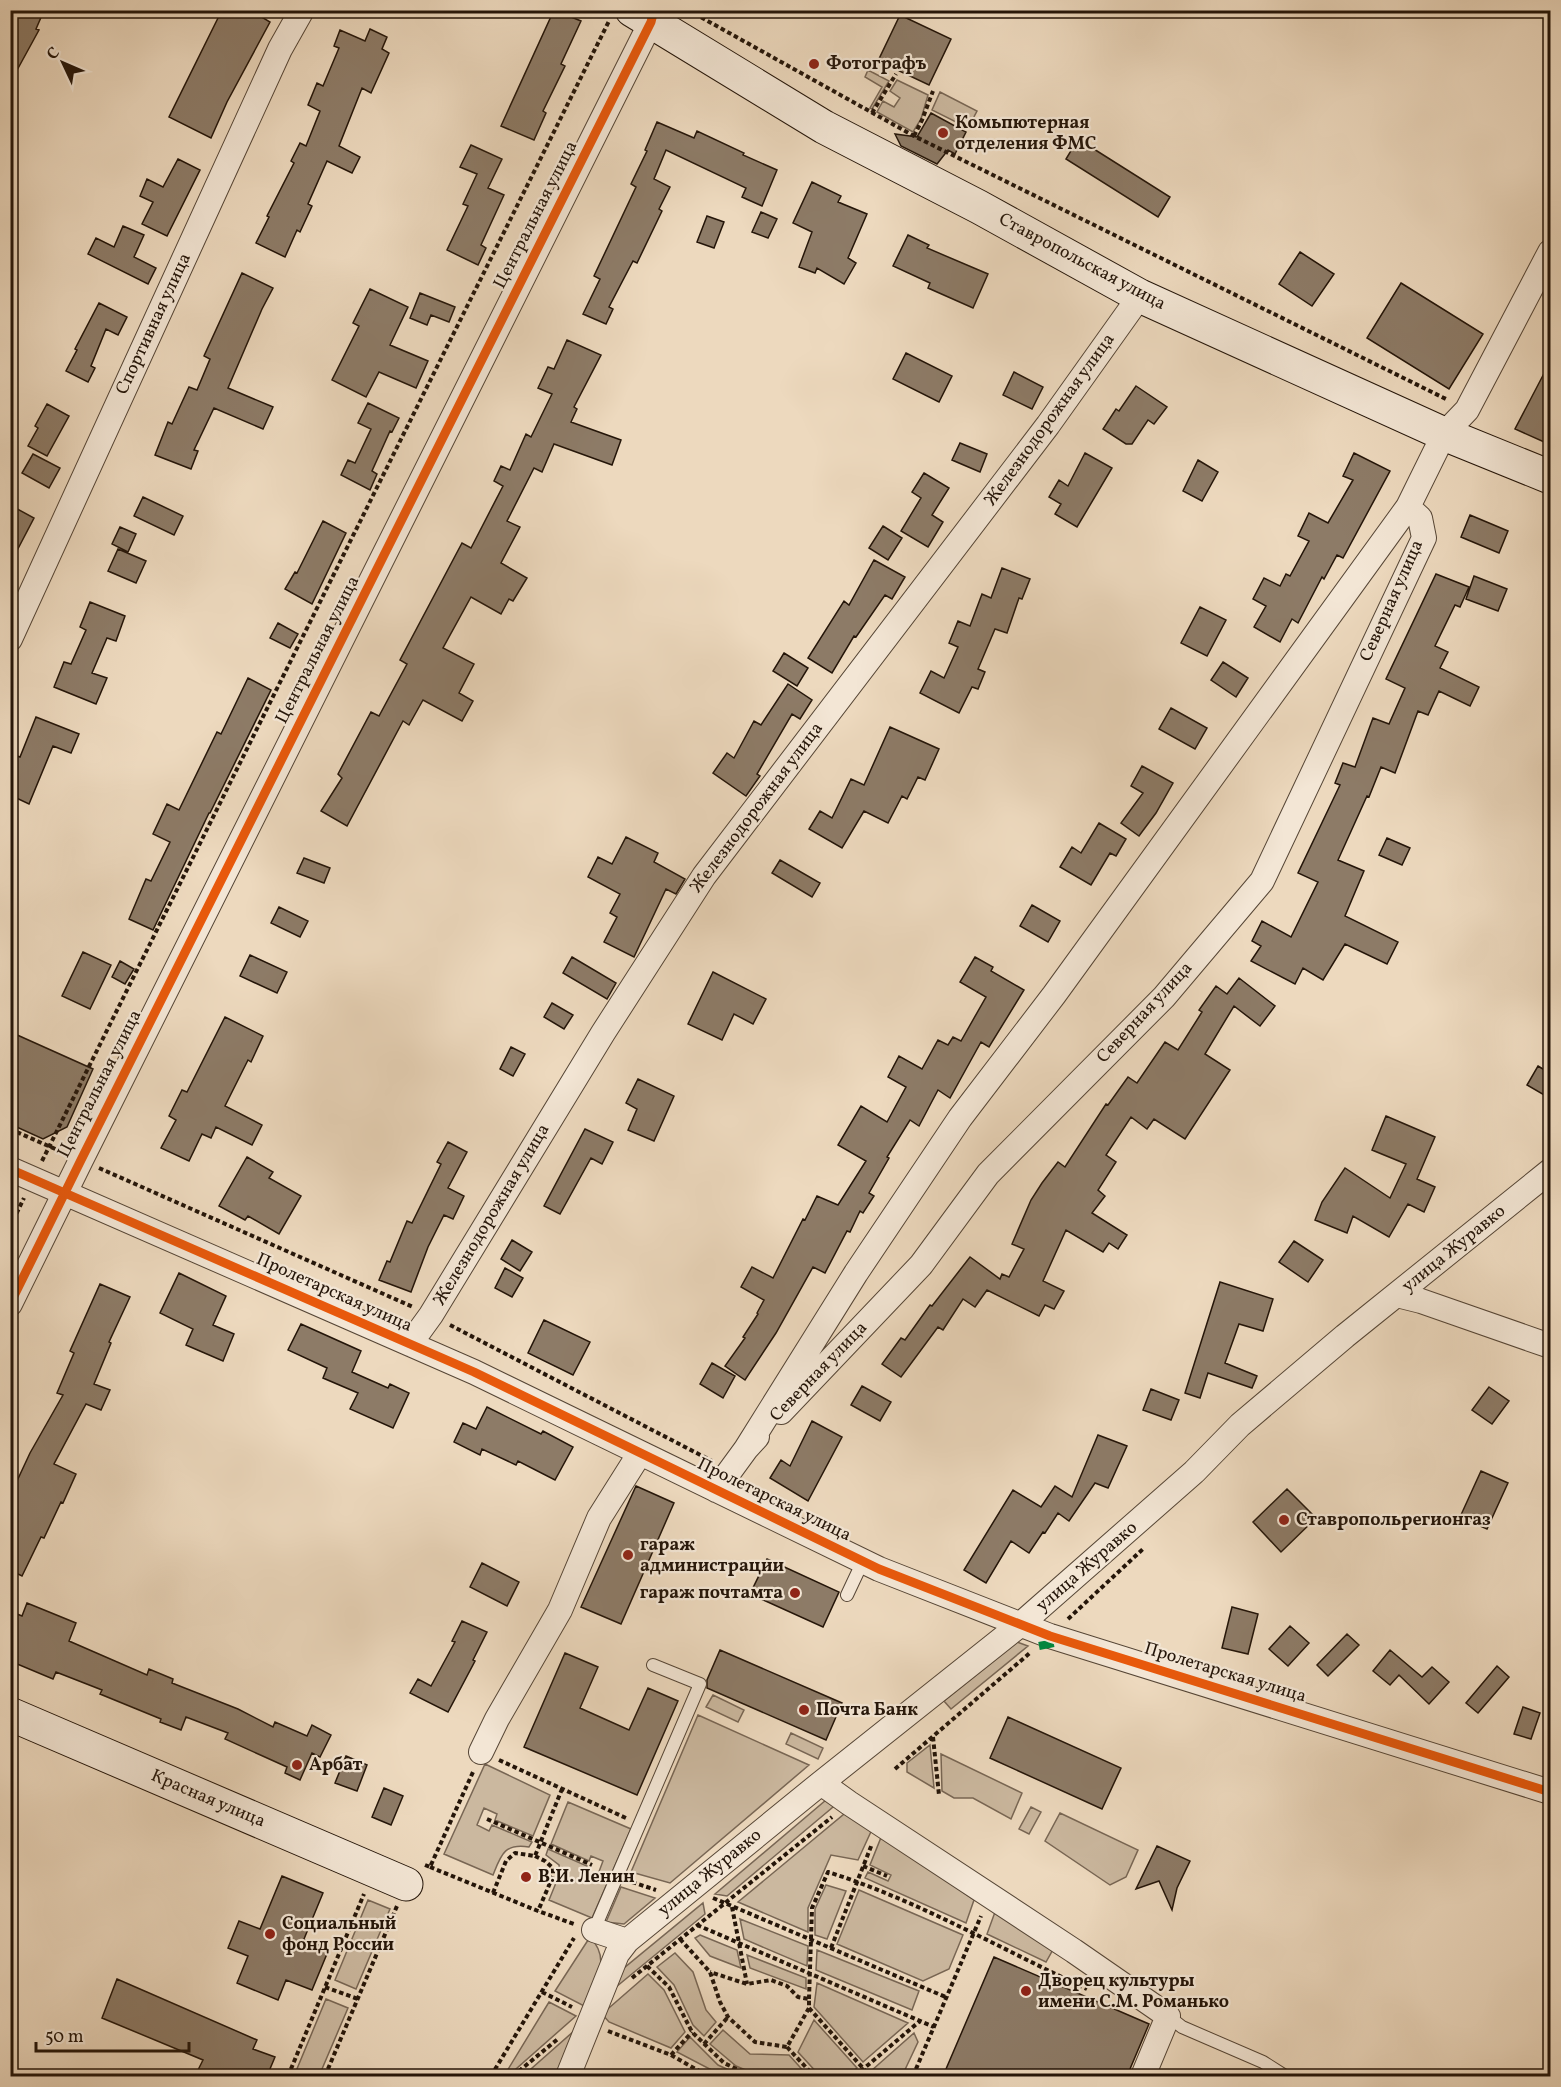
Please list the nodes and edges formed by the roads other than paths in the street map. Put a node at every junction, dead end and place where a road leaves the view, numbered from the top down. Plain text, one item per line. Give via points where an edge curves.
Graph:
1 (302, 10) edge
2 (637, 16) edge
3 (1551, 252) edge
4 (1140, 296) junction
5 (1444, 434) junction
6 (1551, 477) edge
7 (1408, 507) junction
8 (10, 639) edge
9 (10, 1169) edge
10 (1551, 1171) edge
11 (64, 1194) junction
12 (1397, 1295) junction
13 (10, 1304) edge
14 (410, 1344) junction
15 (1551, 1346) edge
16 (746, 1449) junction
17 (640, 1453) junction
18 (716, 1490) junction
19 (863, 1561) junction
20 (847, 1595) dead end
21 (1021, 1624) junction
22 (653, 1665) dead end
23 (10, 1713) edge
24 (481, 1752) road end
25 (821, 1783) junction
26 (1551, 1792) edge
27 (418, 1876) road end
28 (588, 1928) joint
29 (622, 1947) junction
30 (1168, 2016) junction
31 (568, 2076) edge
32 (1143, 2076) edge
33 (1285, 2076) edge

1 - 8 street, Спортивная улица via 275,59
2 - 4 street, Ставропольская улица via 825,127
2 - 11 street, Центральная улица
3 - 5 street, Северная улица via 1467,410
4 - 5 street, Ставропольская улица
4 - 14 street, Железнодорожная улица via 1048,425 704,876
5 - 6 street, Ставропольская улица
5 - 7 street, Северная улица
7 - 16 street, Северная улица via 1054,995 960,1118 856,1273
7 - 16 street, Северная улица via 1420,518 1424,538 1262,881 1164,997 988,1174 921,1265
9 - 11 street, Пролетарская улица
10 - 12 street, улица Журавко
11 - 13 street, Центральная улица
11 - 14 street, Пролетарская улица
12 - 15 street
12 - 21 street, улица Журавко via 1240,1425 1194,1472
14 - 17 street, Пролетарская улица
16 - 18 street, Северная улица
17 - 18 street, Пролетарская улица
17 - 24 street via 598,1518 560,1610
18 - 19 street, Пролетарская улица
19 - 20 lane
19 - 21 street, Пролетарская улица
21 - 25 street, улица Журавко
21 - 26 street, Пролетарская улица
22 - 28 lane via 699,1684 618,1877
23 - 27 street, Красная улица
25 - 29 street, улица Журавко
25 - 30 street
28 - 29 street
29 - 31 street
30 - 32 street
30 - 33 lane via 1182,2027 1263,2062

